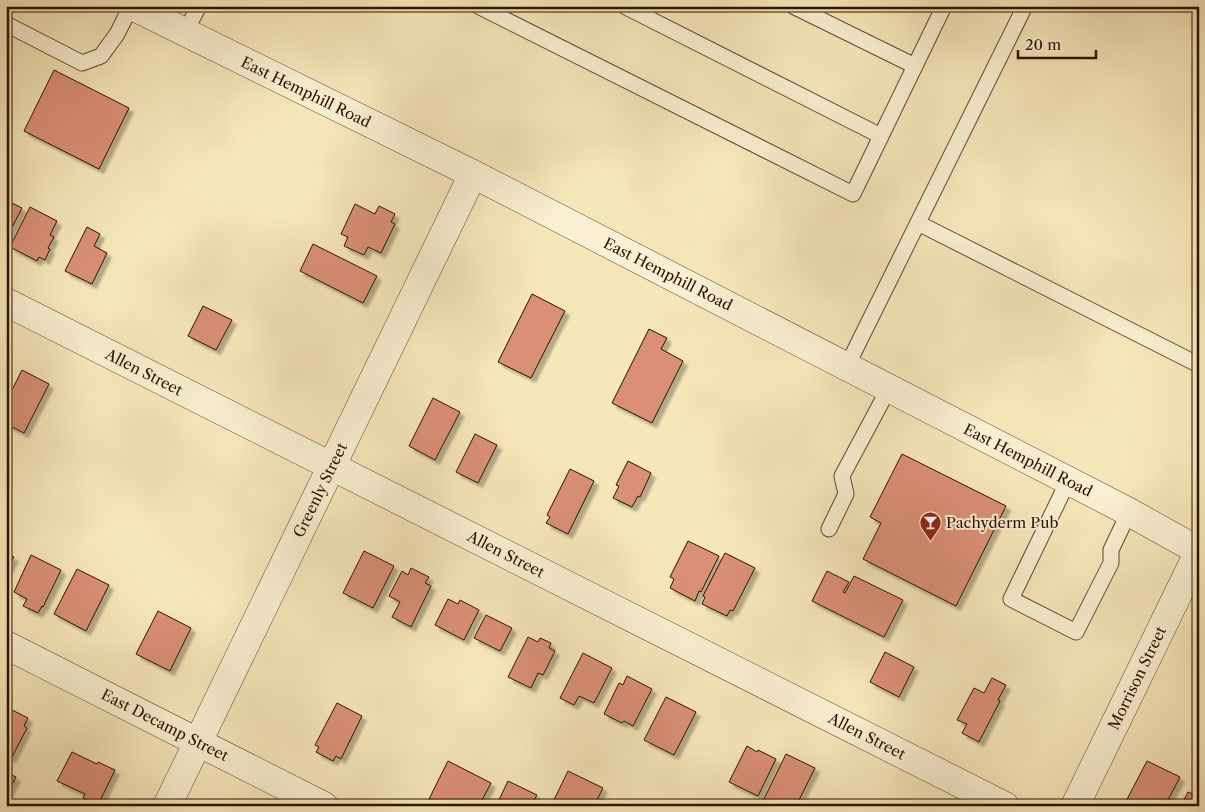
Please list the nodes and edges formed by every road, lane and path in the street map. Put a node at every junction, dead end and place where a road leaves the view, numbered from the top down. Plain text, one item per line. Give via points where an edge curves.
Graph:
1 (131, 6) edge
2 (199, 6) edge
3 (478, 6) edge
4 (624, 6) edge
5 (793, 6) edge
6 (1025, 6) edge
7 (941, 7) edge
8 (6, 24) edge
9 (186, 32) junction
10 (916, 66) junction
11 (881, 136) junction
12 (473, 174) junction
13 (918, 223) junction
14 (6, 302) edge
15 (1199, 365) edge
16 (847, 366) junction
17 (889, 388) junction
18 (332, 466) junction
19 (1068, 481) junction
20 (1129, 512) junction
21 (829, 529) dead end
22 (1199, 551) edge
23 (6, 645) edge
24 (199, 742) junction
25 (167, 806) edge
26 (324, 806) edge
27 (1005, 806) edge
28 (1075, 806) edge

1 - 8 lane via 101,56 82,63
1 - 9 street, East Hemphill Road
2 - 9 lane
3 - 11 lane via 853,194
4 - 11 lane
5 - 10 lane
6 - 13 lane
7 - 10 lane
9 - 12 street, East Hemphill Road
10 - 11 lane
12 - 16 street, East Hemphill Road
12 - 18 street, Greenly Street
13 - 15 lane
13 - 16 lane
14 - 18 street, Allen Street
16 - 17 street, East Hemphill Road
17 - 19 street, East Hemphill Road
17 - 21 lane via 842,476 846,494
18 - 24 street, Greenly Street
18 - 27 street, Allen Street
19 - 20 street, East Hemphill Road
19 - 20 lane via 1011,599 1076,632 1111,563 1112,550
20 - 22 street, East Hemphill Road
22 - 28 street, Morrison Street
23 - 24 street, East Decamp Street
24 - 25 street, Greenly Street
24 - 26 street, East Decamp Street

